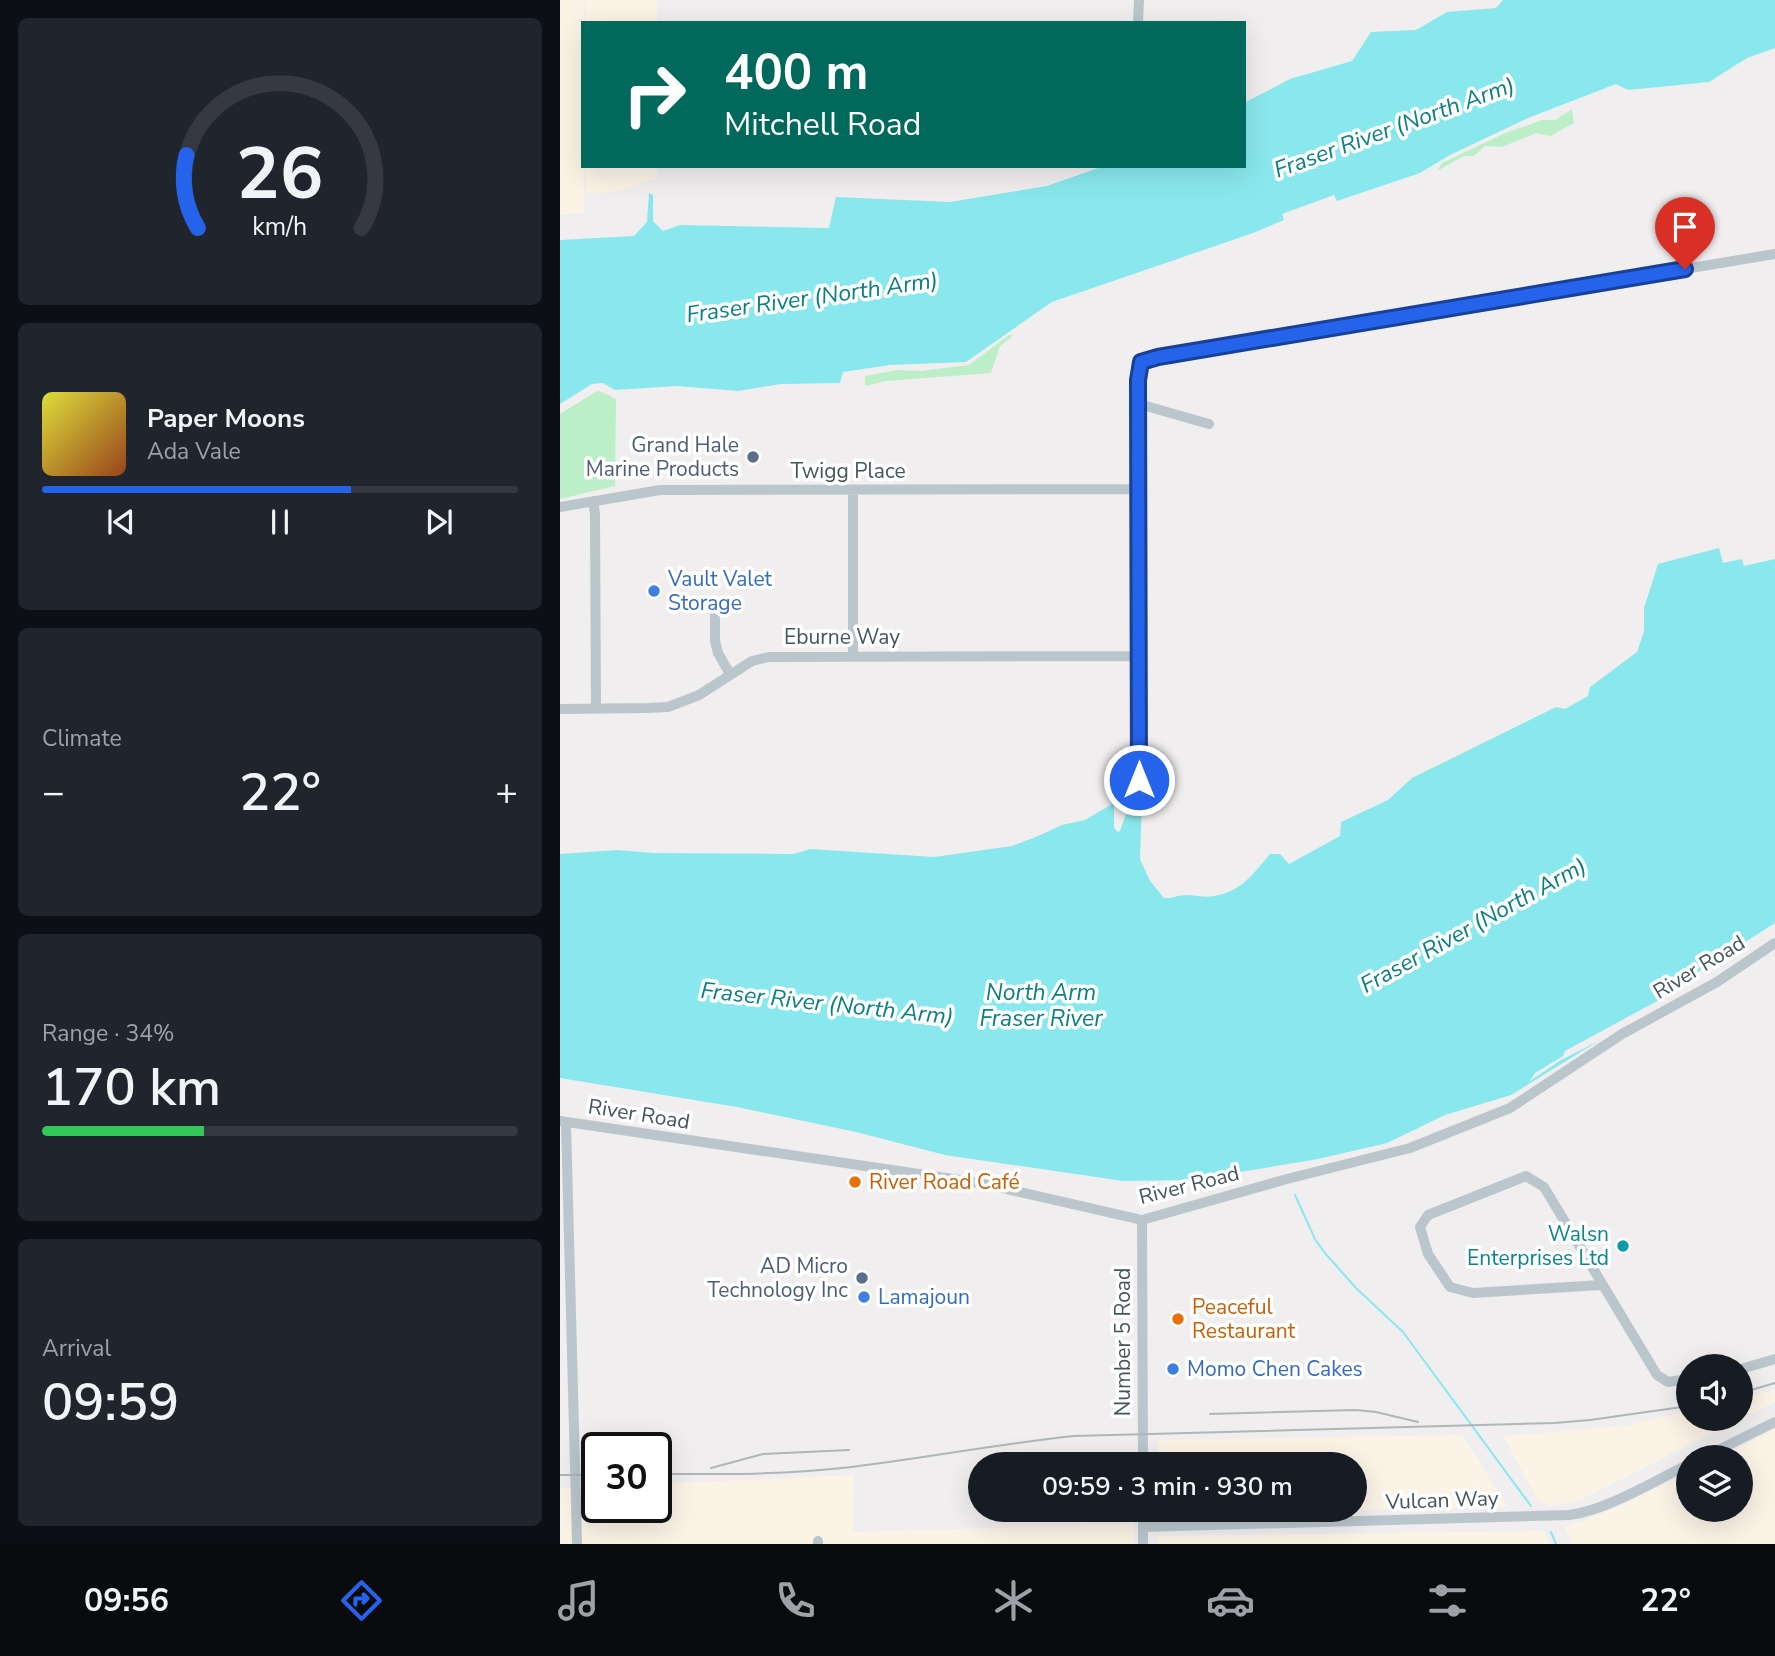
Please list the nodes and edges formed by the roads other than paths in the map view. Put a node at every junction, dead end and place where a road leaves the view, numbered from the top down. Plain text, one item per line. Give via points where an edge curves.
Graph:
1 (1139, 0) edge
2 (1138, 21) edge
3 (1775, 254) edge
4 (1139, 404) junction
5 (1209, 424) dead end
6 (1138, 489) junction
7 (853, 491) junction
8 (593, 501) junction
9 (560, 507) edge
10 (715, 609) dead end
11 (853, 656) junction
12 (1138, 656) junction
13 (730, 674) junction
14 (596, 708) junction
15 (560, 709) edge
16 (1118, 766) dead end
17 (1139, 766) junction
18 (1139, 780) dead end
19 (1775, 943) edge
20 (563, 1121) edge
21 (1142, 1220) junction
22 (1601, 1285) junction
23 (1775, 1359) edge
24 (1753, 1365) edge
25 (1676, 1381) edge
26 (1775, 1422) edge
27 (1728, 1445) edge
28 (1143, 1452) edge
29 (1676, 1470) edge
30 (1143, 1522) edge
31 (1143, 1527) junction
32 (577, 1544) edge
33 (1143, 1544) edge

1 - 2 street
3 - 4 street via 1153,358 1141,362
4 - 5 street
4 - 6 street
6 - 7 street, Twigg Place
6 - 12 street
7 - 8 street, Twigg Place via 660,490
7 - 11 street
8 - 9 street, Twigg Place
8 - 14 street
10 - 13 street via 715,641
11 - 12 street, Eburne Way
11 - 13 street, Eburne Way via 761,659
12 - 17 street
13 - 14 street, Eburne Way via 699,695 668,707
14 - 15 street, Eburne Way
16 - 17 street
17 - 18 street
19 - 21 street, River Road via 1717,982 1622,1034 1510,1108 1410,1148
20 - 21 street, River Road via 980,1183
20 - 32 street
21 - 28 street, Number 5 Road
22 - 22 street via 1544,1187 1526,1176 1428,1215 1420,1227 1428,1254 1450,1287 1473,1293
22 - 25 street via 1657,1376
23 - 24 street
26 - 27 street
29 - 31 street, Vulcan Way via 1595,1509 1569,1516
30 - 31 street
31 - 33 street

